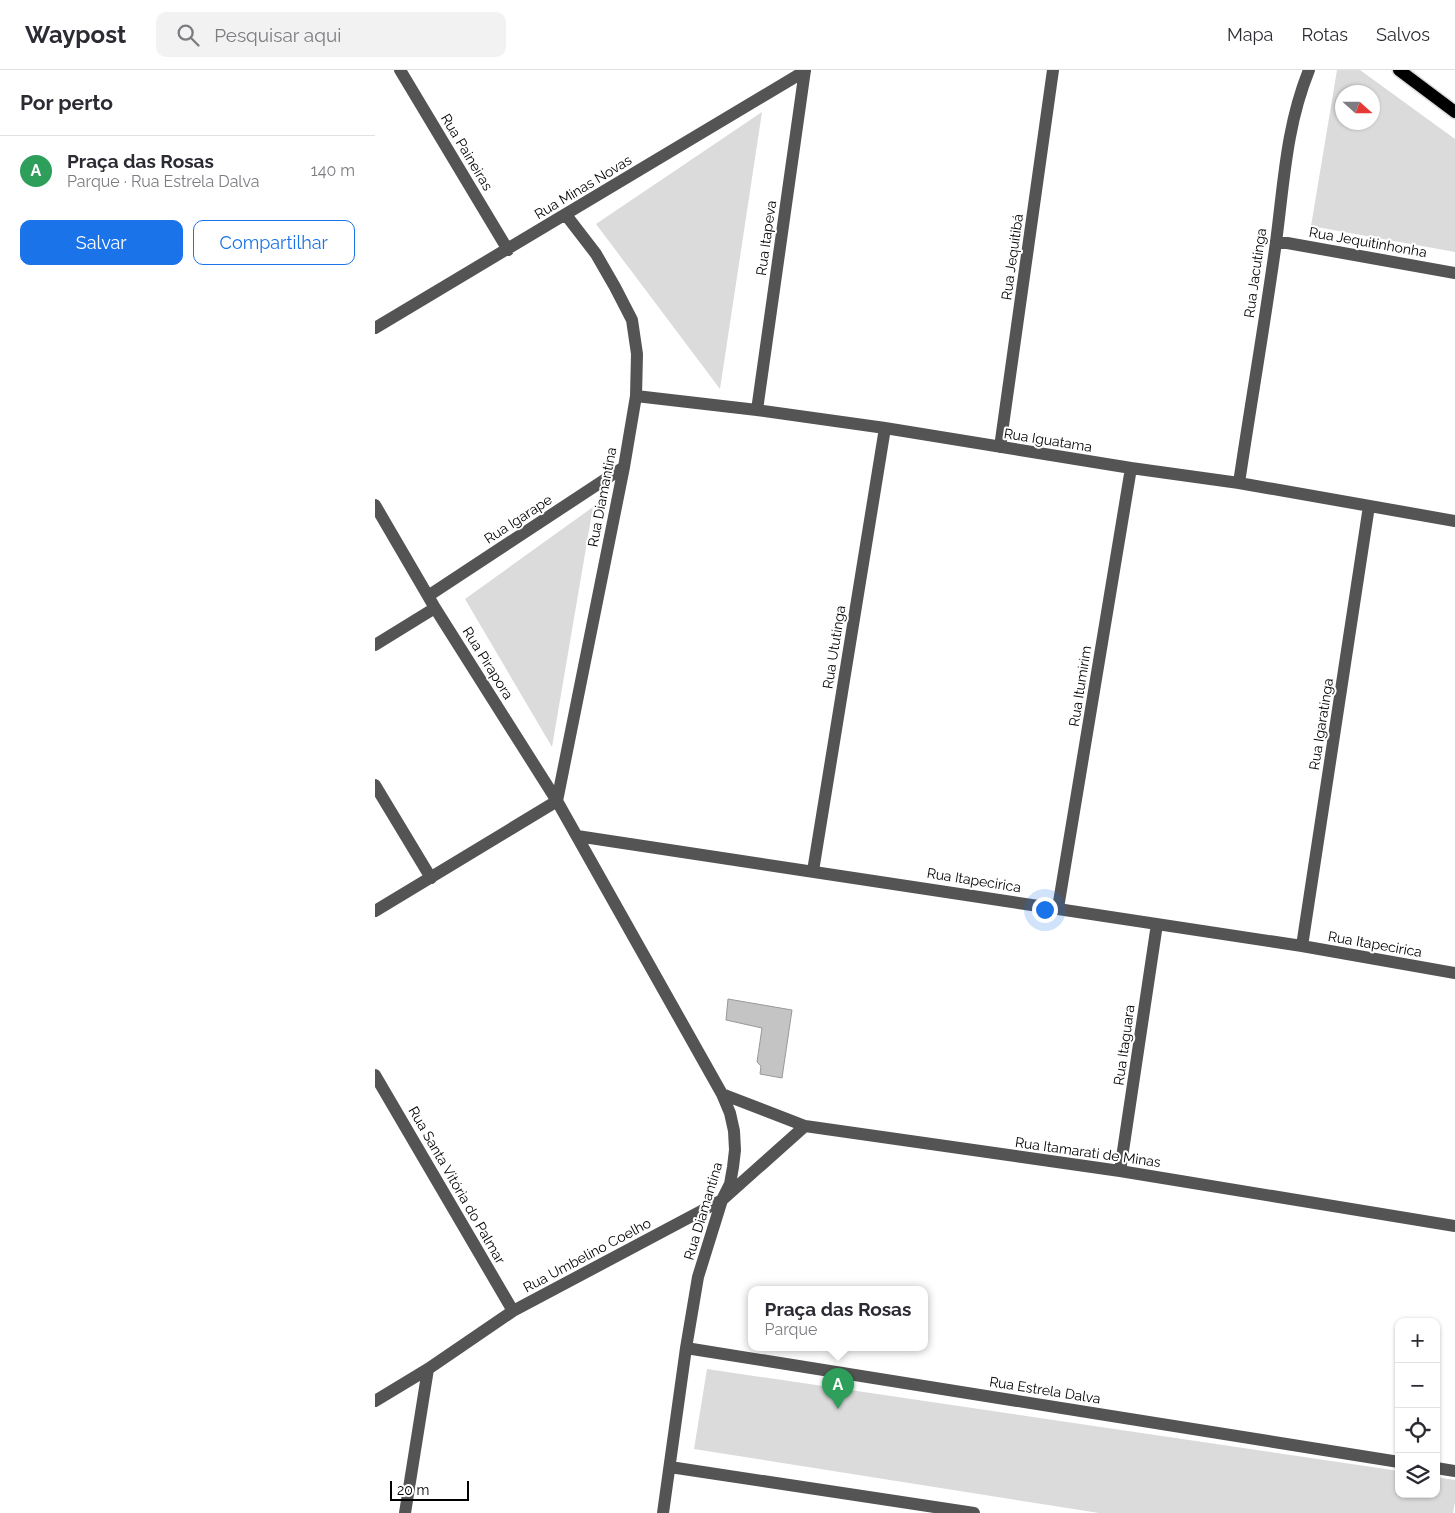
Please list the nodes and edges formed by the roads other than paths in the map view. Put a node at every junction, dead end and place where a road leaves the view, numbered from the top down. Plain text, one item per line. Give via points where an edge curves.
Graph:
1 (400, 70) edge
2 (1053, 70) edge
3 (1309, 70) edge
4 (1399, 70) edge
5 (805, 71) edge
6 (1455, 112) edge
7 (566, 215) junction
8 (1276, 242) junction
9 (508, 250) junction
10 (1455, 273) edge
11 (375, 328) edge
12 (636, 396) junction
13 (757, 410) junction
14 (885, 428) junction
15 (1000, 447) junction
16 (624, 467) junction
17 (1131, 468) junction
18 (1239, 483) junction
19 (375, 505) edge
20 (1369, 506) junction
21 (1455, 521) edge
22 (428, 596) junction
23 (435, 608) junction
24 (375, 645) edge
25 (375, 785) edge
26 (557, 801) junction
27 (577, 836) junction
28 (813, 871) junction
29 (431, 878) junction
30 (1058, 908) junction
31 (375, 911) edge
32 (1157, 924) junction
33 (1302, 946) junction
34 (1455, 973) edge
35 (375, 1074) edge
36 (722, 1094) junction
37 (805, 1126) junction
38 (1120, 1171) junction
39 (722, 1200) junction
40 (1455, 1226) edge
41 (513, 1311) junction
42 (686, 1348) junction
43 (428, 1369) junction
44 (375, 1401) edge
45 (1395, 1461) edge
46 (671, 1467) junction
47 (1440, 1468) edge
48 (1455, 1470) edge
49 (405, 1513) edge
50 (663, 1513) edge
51 (974, 1513) edge

1 - 9 street, Rua Paineiras
2 - 15 street, Rua Jequitibá
3 - 8 street, Rua Jacutinga via 1285,161
4 - 6 main road
5 - 7 street, Rua Minas Novas
5 - 13 street, Rua Itapeva
7 - 9 street, Rua Minas Novas
7 - 12 street, Rua Diamantina via 595,254 632,320 637,354
8 - 10 street, Rua Jequitinhonha
8 - 18 street, Rua Jacutinga
9 - 11 street, Rua Minas Novas
12 - 13 street, Rua Iguatama
12 - 16 street, Rua Diamantina
13 - 14 street, Rua Iguatama
14 - 15 street, Rua Iguatama
14 - 28 street, Rua Ututinga
15 - 17 street, Rua Iguatama
16 - 22 street, Rua Igarape
16 - 26 street, Rua Diamantina
17 - 18 street, Rua Iguatama
17 - 30 street, Rua Itumirim
18 - 20 street, Rua Iguatama
19 - 22 street, Rua Pirapora
20 - 21 street, Rua Iguatama
20 - 33 street, Rua Igaratinga
22 - 23 street, Rua Pirapora
23 - 24 street
23 - 26 street, Rua Pirapora
25 - 29 street
26 - 27 street, Rua Pirapora
26 - 29 street
27 - 28 street, Rua Itapecirica
27 - 36 street, Rua Diamantina
28 - 30 street, Rua Itapecirica
29 - 31 street
30 - 32 street, Rua Itapecirica
32 - 33 street, Rua Itapecirica
32 - 38 street, Rua Itaguara
33 - 34 street, Rua Itapecirica
35 - 41 street, Rua Santa Vitória do Palmar
36 - 37 street, Rua Itamarati de Minas
36 - 39 street, Rua Diamantina via 732,1122 735,1150 730,1184
37 - 38 street, Rua Itamarati de Minas
37 - 39 street, Rua Umbelino Coelho
38 - 40 street, Rua Itamarati de Minas
39 - 41 street, Rua Umbelino Coelho
39 - 42 street, Rua Diamantina via 698,1278
41 - 43 street, Rua Umbelino Coelho
42 - 45 street, Rua Estrela Dalva
42 - 46 street, Rua Diamantina
43 - 44 street, Rua Umbelino Coelho
43 - 49 street
46 - 50 street, Rua Diamantina
46 - 51 street
47 - 48 street

